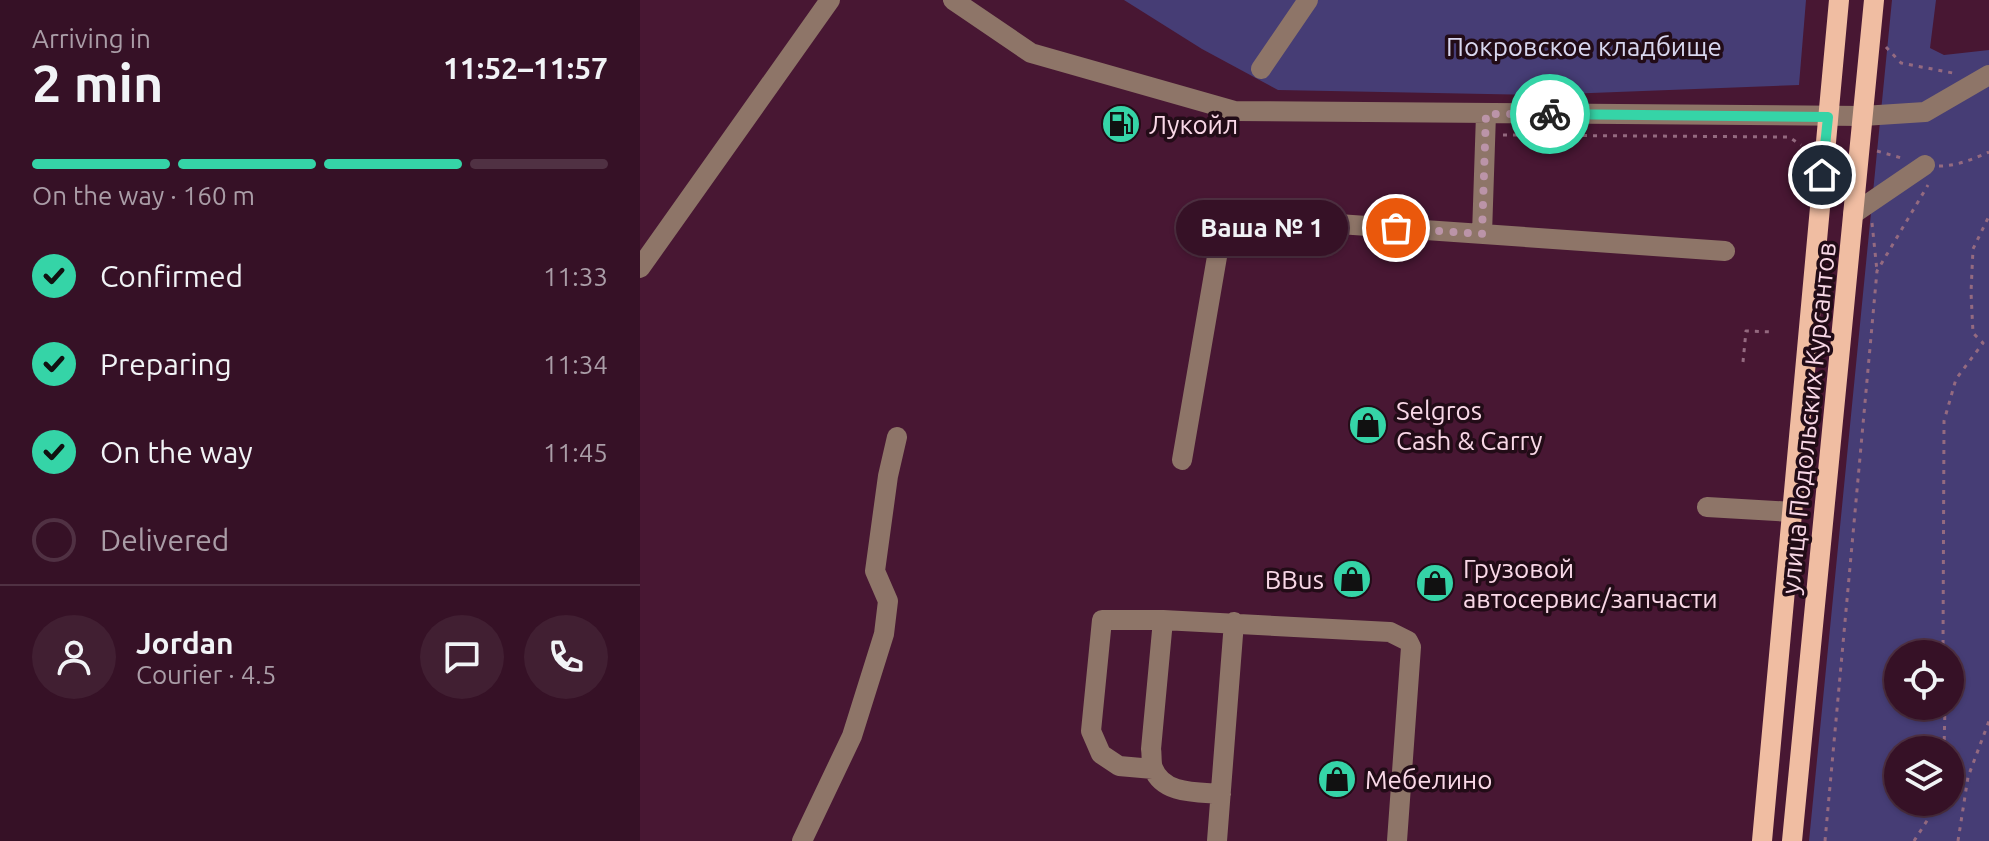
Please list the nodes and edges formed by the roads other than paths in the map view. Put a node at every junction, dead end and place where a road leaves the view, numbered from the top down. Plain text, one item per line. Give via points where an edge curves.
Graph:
1 (830, 0) edge
2 (953, 0) edge
3 (1308, 0) edge
4 (1839, 0) edge
5 (1874, 0) edge
6 (1261, 69) dead end
7 (1986, 77) edge
8 (1486, 114) junction
9 (1863, 116) junction
10 (1828, 117) junction
11 (1925, 165) road end
12 (1862, 209) junction
13 (1482, 234) junction
14 (1725, 251) dead end
15 (640, 268) edge
16 (897, 437) dead end
17 (1182, 460) dead end
18 (1707, 507) dead end
19 (1793, 512) junction
20 (1163, 620) junction
21 (1234, 622) junction
22 (1153, 769) junction
23 (1221, 794) junction
24 (802, 841) edge
25 (1217, 841) edge
26 (1397, 841) edge
27 (1762, 841) edge
28 (1792, 841) edge

1 - 15 street
2 - 8 street via 1031,53 1235,111
3 - 6 street
4 - 10 main road, улица Подольских Курсантов
5 - 9 main road, улица Подольских Курсантов
7 - 9 street via 1925,112
8 - 10 street
8 - 13 street
9 - 10 street
9 - 12 main road, улица Подольских Курсантов
10 - 19 main road, улица Подольских Курсантов
11 - 12 street
12 - 28 main road, улица Подольских Курсантов
13 - 14 street
13 - 17 street via 1224,216
16 - 24 street via 875,571 888,601 884,634 852,736
18 - 19 street
19 - 27 main road, улица Подольских Курсантов
20 - 21 street
20 - 22 street
20 - 22 street via 1102,620 1091,731 1101,754 1119,766
21 - 23 street
21 - 26 street via 1390,632 1408,641
22 - 23 street via 1179,790
23 - 25 street

